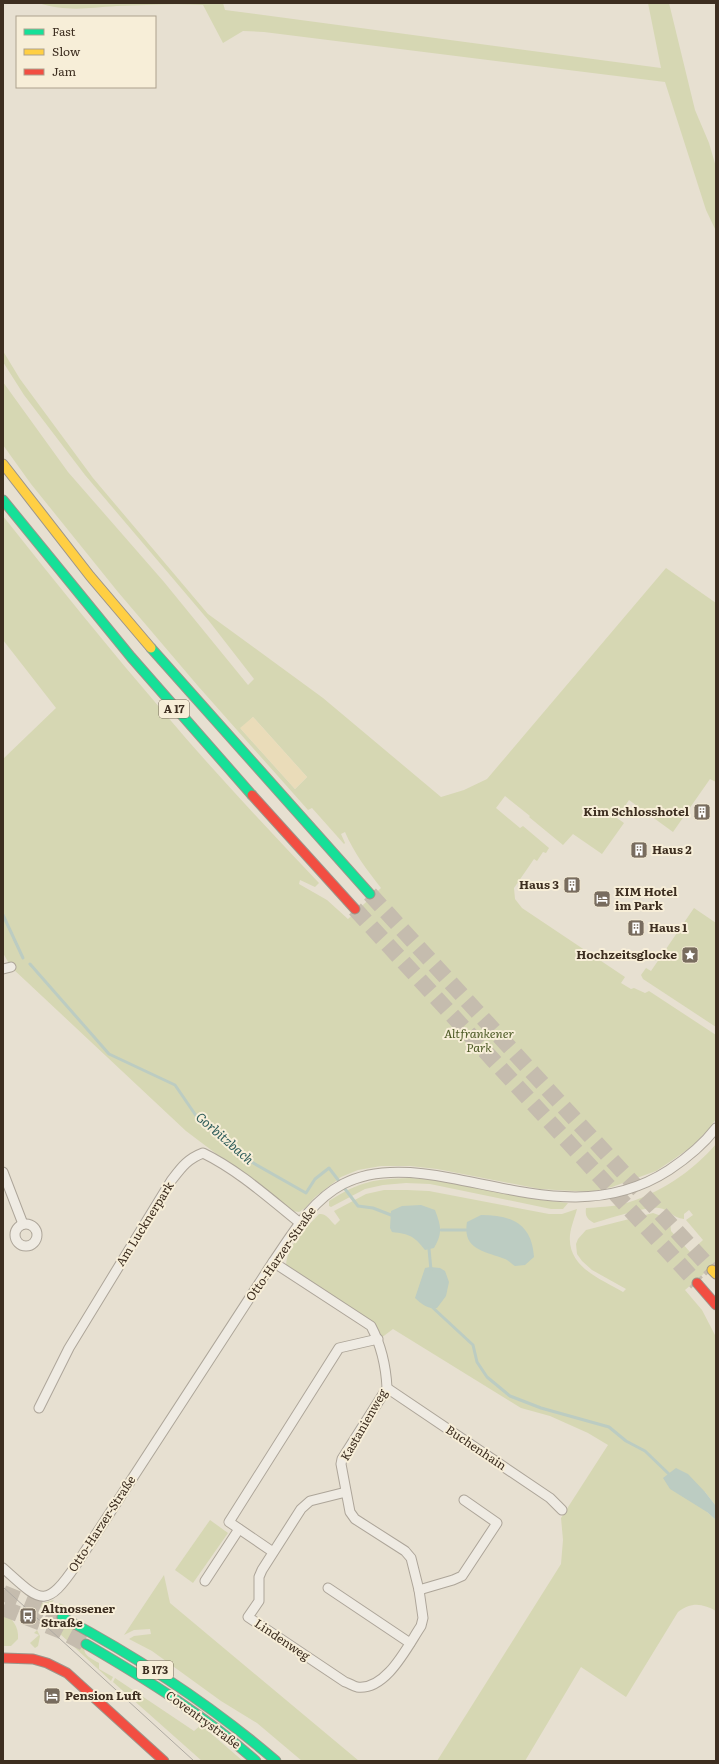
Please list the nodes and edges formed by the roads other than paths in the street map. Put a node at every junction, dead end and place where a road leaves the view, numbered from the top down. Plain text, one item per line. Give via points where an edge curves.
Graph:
1 (3, 464) edge
2 (3, 500) edge
3 (370, 894) tunnel mouth
4 (355, 909) tunnel mouth
5 (716, 1128) edge
6 (3, 1172) edge
7 (300, 1223) junction
8 (23, 1224) dead end
9 (273, 1262) junction
10 (696, 1283) tunnel mouth
11 (716, 1305) edge
12 (378, 1340) junction
13 (387, 1388) junction
14 (39, 1408) dead end
15 (346, 1492) junction
16 (464, 1500) dead end
17 (562, 1510) dead end
18 (239, 1529) junction
19 (273, 1552) junction
20 (3, 1568) edge
21 (205, 1581) dead end
22 (328, 1588) dead end
23 (419, 1590) junction
24 (62, 1617) tunnel mouth
25 (410, 1643) junction
26 (86, 1644) tunnel mouth
27 (3, 1658) edge
28 (357, 1687) joint
29 (164, 1761) edge
30 (256, 1761) edge
31 (276, 1761) edge

1 - 3 main road, A 17 via 80,563 190,695
2 - 4 main road, A 17 via 88,607 174,708
5 - 7 street, Otto-Harzer-Straße via 694,1151 662,1175 613,1194 567,1197 540,1195 412,1172 383,1173 360,1177 343,1184 318,1202
6 - 8 street
7 - 9 street, Otto-Harzer-Straße
7 - 14 street, Am Lucknerpark via 217,1160 202,1153 192,1157 171,1181 69,1348
9 - 12 street, Kastanienweg via 363,1320 371,1326
9 - 20 street, Otto-Harzer-Straße via 58,1589 47,1597 41,1597
10 - 11 main road
12 - 13 street, Kastanienweg
12 - 18 street via 339,1348 228,1522
13 - 15 street, Kastanienweg via 340,1464
13 - 17 street, Buchenhain via 550,1498
15 - 19 street, Lindenweg via 310,1501 301,1509
15 - 23 street, Kastanienweg via 350,1512 355,1518 411,1558
16 - 23 street via 497,1523 462,1576
18 - 19 street
18 - 21 street
19 - 28 street, Lindenweg via 259,1577 259,1601 248,1617 345,1682
22 - 25 street
23 - 25 street, Kastanienweg via 423,1618
24 - 31 main road, B 173 via 146,1663 243,1732
25 - 28 street, Kastanienweg via 386,1677 370,1685
26 - 30 main road, Coventrystraße / B 173 via 197,1713
27 - 29 main road via 47,1662 67,1673

